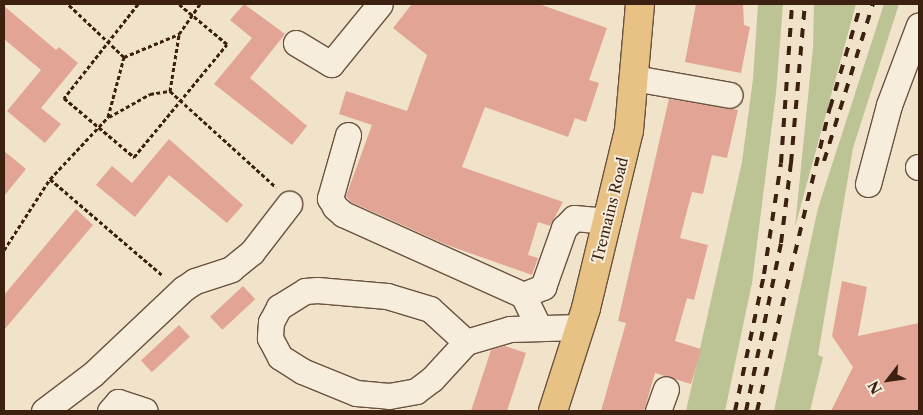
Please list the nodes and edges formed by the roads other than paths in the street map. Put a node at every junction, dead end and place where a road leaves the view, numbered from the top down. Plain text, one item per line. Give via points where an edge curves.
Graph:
1 (380, 4) edge
2 (640, 4) edge
3 (919, 26) edge
4 (296, 43) dead end
5 (634, 78) junction
6 (730, 95) dead end
7 (348, 136) dead end
8 (868, 184) dead end
9 (289, 204) road end
10 (608, 221) junction
11 (523, 295) junction
12 (538, 326) junction
13 (580, 327) junction
14 (466, 342) junction
15 (44, 411) edge
16 (110, 411) edge
17 (145, 411) edge
18 (553, 411) edge

1 - 4 lane via 331,64
2 - 5 main road, Tremains Road
3 - 8 lane via 886,113
5 - 6 lane
5 - 10 main road, Tremains Road via 629,130
7 - 11 lane via 330,198 335,207 344,214
9 - 15 lane via 252,252 231,269 195,281 180,291 93,374
10 - 11 lane via 574,218 564,228 543,287
10 - 13 main road, Tremains Road
11 - 12 lane
12 - 13 lane
12 - 14 lane via 510,329
13 - 18 main road, Tremains Road
14 - 14 lane via 432,379 416,391 389,396 356,393 302,371 280,357 270,338 271,322 279,307 305,291 317,290 387,296 430,309
16 - 17 lane via 118,402

